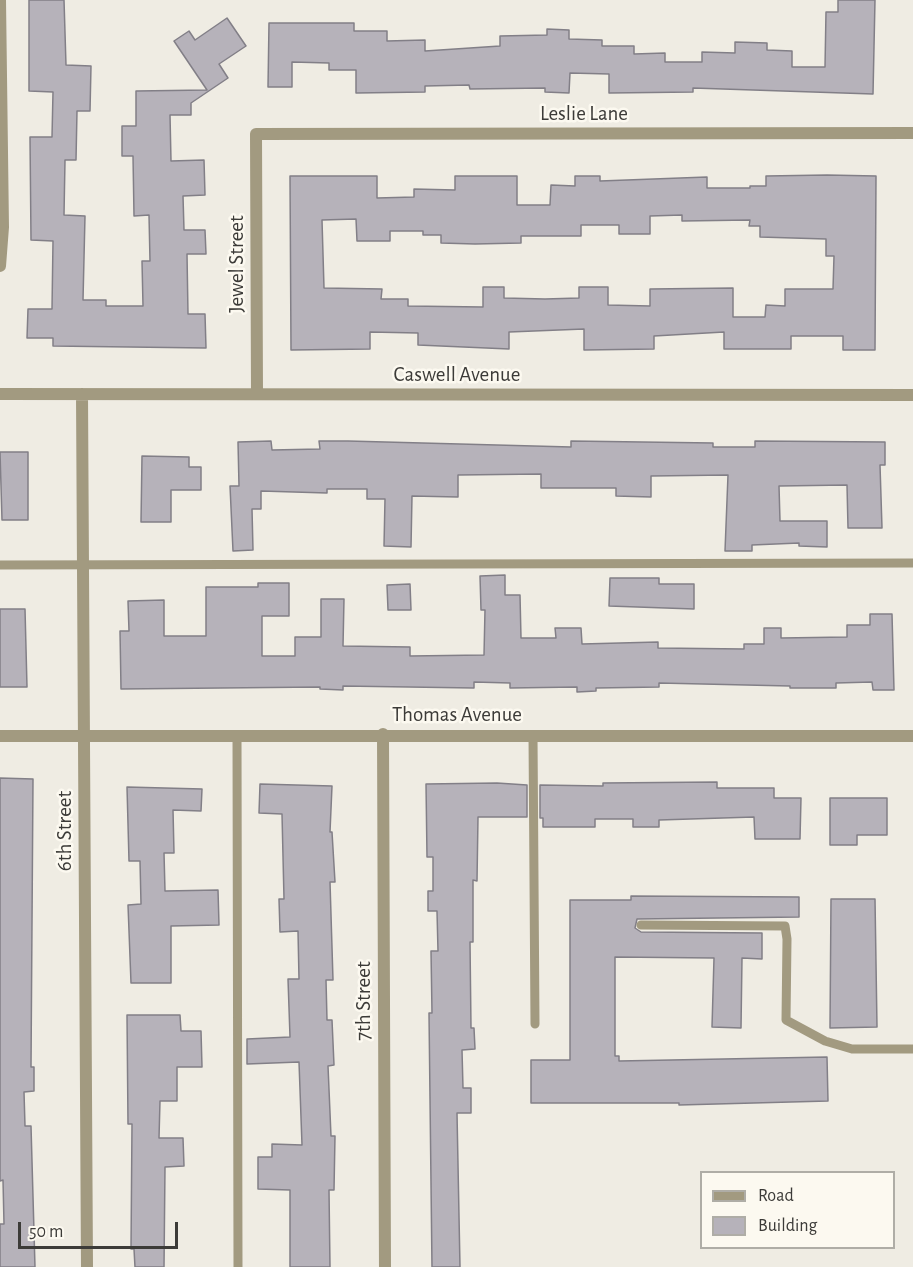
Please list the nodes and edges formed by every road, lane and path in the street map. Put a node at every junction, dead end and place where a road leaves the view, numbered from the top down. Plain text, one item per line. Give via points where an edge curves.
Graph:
1 (0, 0) edge
2 (1, 51) edge
3 (913, 133) edge
4 (256, 134) joint
5 (0, 266) edge
6 (0, 394) edge
7 (82, 394) junction
8 (257, 394) junction
9 (913, 395) edge
10 (913, 564) edge
11 (0, 565) edge
12 (83, 565) junction
13 (383, 734) junction
14 (84, 735) junction
15 (237, 735) junction
16 (533, 735) junction
17 (0, 736) edge
18 (913, 736) edge
19 (641, 925) dead end
20 (535, 1024) dead end
21 (913, 1049) edge
22 (87, 1267) edge
23 (238, 1267) edge
24 (385, 1267) edge

1 - 2 street
2 - 5 street
3 - 4 street, Leslie Lane
4 - 8 street, Jewel Street
6 - 7 street, Caswell Avenue
7 - 8 street, Caswell Avenue
7 - 12 street, 6th Street
8 - 9 street, Caswell Avenue
10 - 12 lane
11 - 12 lane
12 - 14 street, 6th Street
13 - 15 street, Thomas Avenue
13 - 16 street, Thomas Avenue
13 - 24 street, 7th Street
14 - 15 street, Thomas Avenue
14 - 17 street, Thomas Avenue
14 - 22 street, 6th Street
15 - 23 lane
16 - 18 street, Thomas Avenue
16 - 20 lane
19 - 21 lane via 785,926 786,1020 825,1041 852,1049

